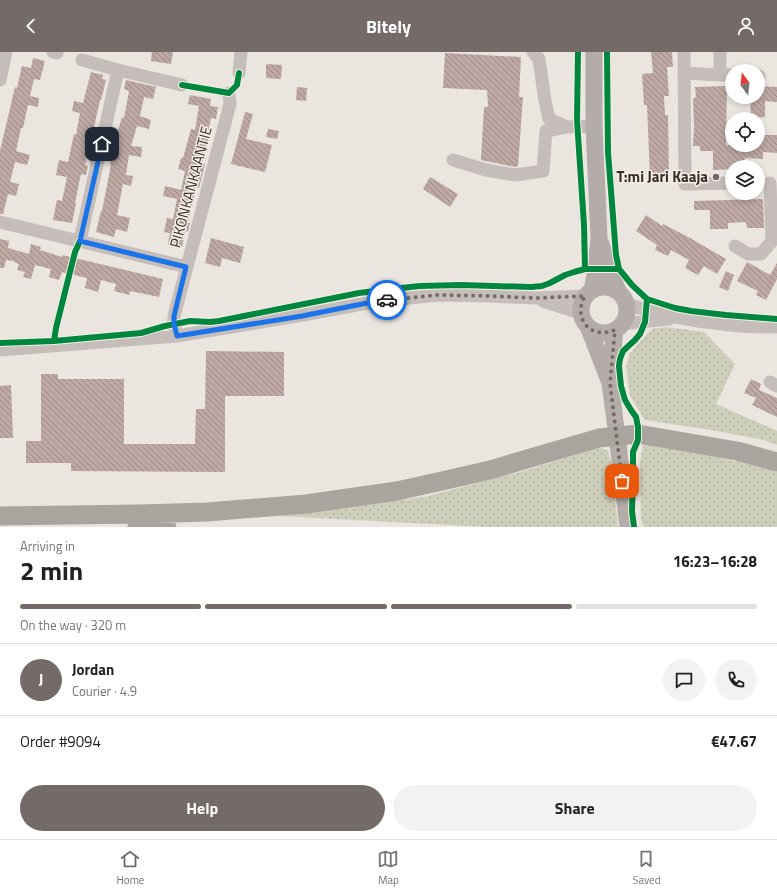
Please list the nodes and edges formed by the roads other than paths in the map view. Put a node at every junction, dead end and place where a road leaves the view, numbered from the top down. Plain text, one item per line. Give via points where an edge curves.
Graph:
1 (6, 52) edge
2 (241, 52) edge
3 (533, 52) edge
4 (594, 52) edge
5 (684, 52) edge
6 (720, 52) edge
7 (82, 60) dead end
8 (118, 70) junction
9 (725, 71) edge
10 (239, 73) dead end
11 (684, 73) junction
12 (725, 75) edge
13 (0, 80) edge
14 (182, 86) dead end
15 (229, 93) dead end
16 (594, 126) junction
17 (567, 127) junction
18 (453, 160) dead end
19 (725, 183) edge
20 (768, 183) edge
21 (0, 222) edge
22 (599, 238) junction
23 (80, 241) junction
24 (735, 246) dead end
25 (186, 267) junction
26 (588, 292) junction
27 (536, 298) junction
28 (622, 298) junction
29 (580, 313) junction
30 (677, 318) junction
31 (619, 327) junction
32 (777, 328) edge
33 (589, 329) junction
34 (177, 336) junction
35 (0, 350) edge
36 (610, 383) junction
37 (617, 436) junction
38 (777, 462) edge
39 (0, 516) edge
40 (627, 519) edge
41 (0, 520) edge
42 (0, 524) edge
43 (27, 527) edge
44 (167, 527) edge

1 - 13 street
2 - 10 street
3 - 17 street via 539,59 549,119
4 - 16 main road
5 - 11 street
6 - 9 street
7 - 8 street
8 - 14 street
8 - 23 street
11 - 12 street
11 - 19 street via 685,184
15 - 25 street, PIKONKANKAANTIE via 230,104
16 - 17 street
16 - 22 main road
17 - 18 street via 546,130 543,171 515,176
20 - 24 street via 772,241 761,254 748,254
21 - 23 street
22 - 26 main road via 596,269
22 - 28 main road
23 - 25 street
25 - 34 street, PIKONKANKAANTIE via 174,316
26 - 27 street
26 - 28 main road via 605,286 612,288
26 - 29 main road via 582,301
27 - 29 street
27 - 34 street via 438,295 390,300
28 - 30 street via 645,310
28 - 31 main road via 627,311 626,318
29 - 33 main road
30 - 31 street
30 - 32 street
31 - 33 main road via 602,334
31 - 36 main road
33 - 36 main road
34 - 35 street
36 - 37 main road
37 - 38 highway via 646,435 737,451
37 - 39 highway via 599,438 490,470 442,481 396,491 306,504 199,512
37 - 40 main road
41 - 44 highway
42 - 43 highway

